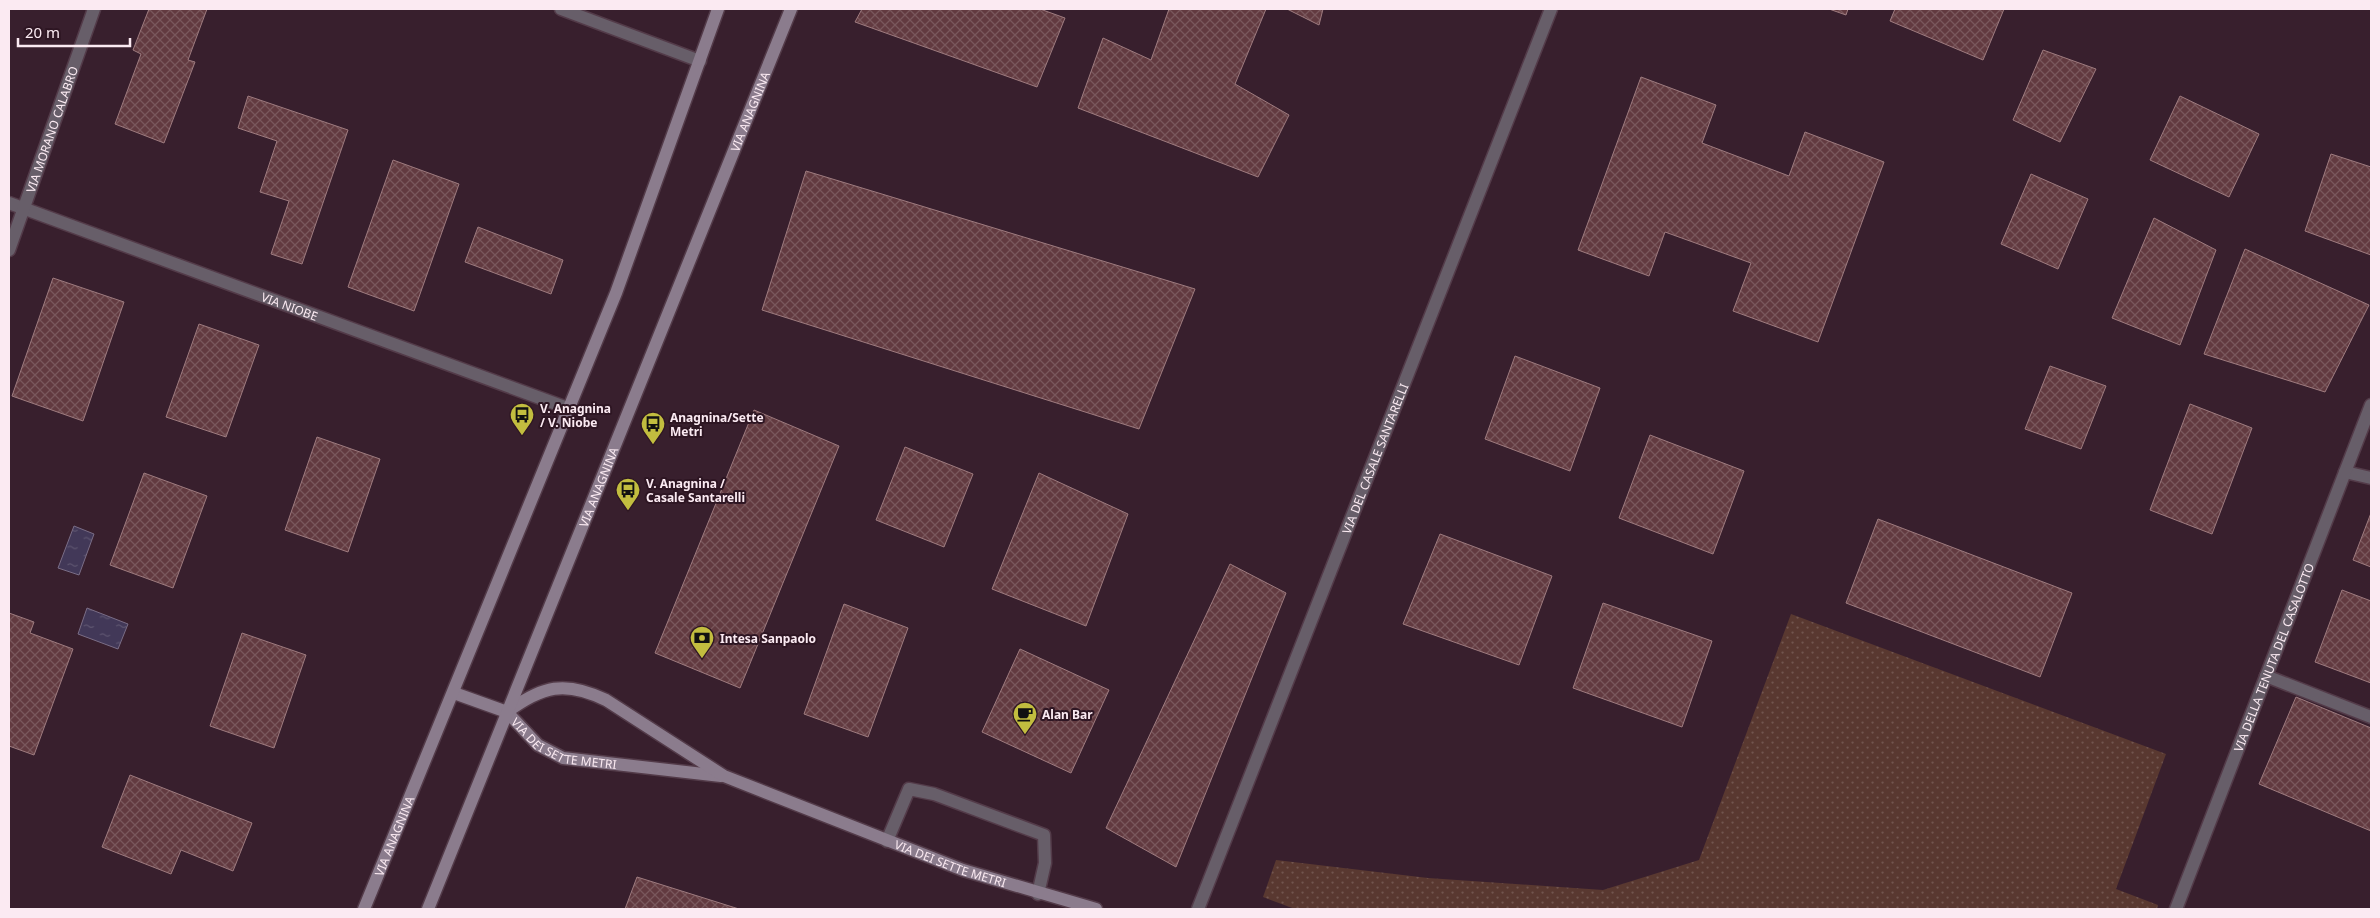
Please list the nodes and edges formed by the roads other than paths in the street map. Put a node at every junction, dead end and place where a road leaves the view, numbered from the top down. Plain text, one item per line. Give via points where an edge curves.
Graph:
1 (94, 9) edge
2 (561, 9) edge
3 (718, 9) edge
4 (791, 9) edge
5 (1551, 9) edge
6 (700, 61) junction
7 (9, 202) edge
8 (24, 208) junction
9 (9, 250) edge
10 (2371, 405) edge
11 (570, 409) junction
12 (2345, 472) junction
13 (2371, 478) edge
14 (2266, 676) junction
15 (454, 693) junction
16 (507, 712) junction
17 (2371, 717) edge
18 (724, 776) junction
19 (887, 841) junction
20 (1038, 894) junction
21 (364, 909) edge
22 (428, 909) edge
23 (1096, 909) edge
24 (1198, 909) edge
25 (2176, 909) edge

1 - 8 street, VIA MORANO CALABRO
2 - 6 street
3 - 6 main road, VIA ANAGNINA
4 - 16 main road, VIA ANAGNINA
5 - 24 street, VIA DEL CASALE SANTARELLI
6 - 11 main road, VIA ANAGNINA
7 - 8 street, VIA NIOBE
8 - 9 street, VIA MORANO CALABRO
8 - 11 street, VIA NIOBE
10 - 12 street, VIA DELLA TENUTA DEL CASALOTTO
11 - 15 main road, VIA ANAGNINA
12 - 13 street
12 - 14 street, VIA DELLA TENUTA DEL CASALOTTO
14 - 17 street
14 - 25 street, VIA DELLA TENUTA DEL CASALOTTO
15 - 16 main road
15 - 21 main road, VIA ANAGNINA
16 - 18 main road, VIA DEI SETTE METRI via 538,745 563,758
16 - 18 main road, VIA DEI SETTE METRI via 535,692 562,687 590,692
16 - 22 main road, VIA ANAGNINA
18 - 19 main road, VIA DEI SETTE METRI
19 - 20 main road, VIA DEI SETTE METRI
19 - 20 street via 909,789 934,794 1044,836 1045,863
20 - 23 main road, VIA DEI SETTE METRI

